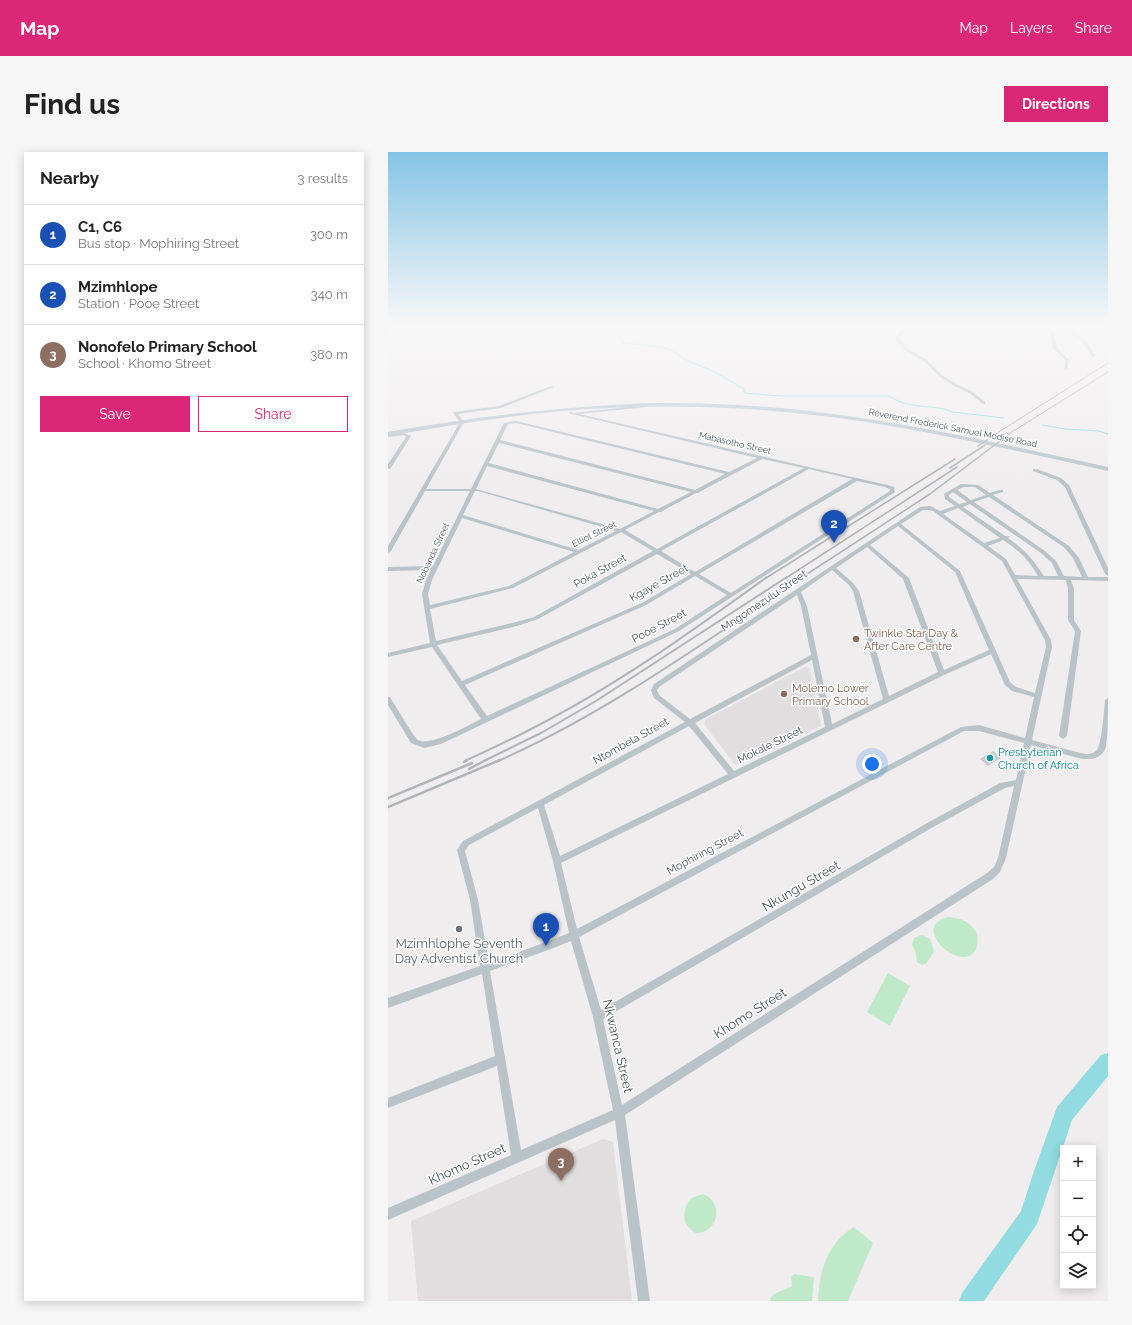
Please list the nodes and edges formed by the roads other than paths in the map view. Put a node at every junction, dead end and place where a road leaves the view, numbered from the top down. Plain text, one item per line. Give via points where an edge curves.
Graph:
1 (944, 378) edge
2 (552, 387) dead end
3 (984, 404) dead end
4 (645, 406) junction
5 (461, 420) junction
6 (388, 430) edge
7 (388, 435) edge
8 (497, 442) junction
9 (762, 457) junction
10 (486, 464) junction
11 (1108, 464) edge
12 (388, 468) edge
13 (808, 468) junction
14 (1108, 469) edge
15 (1035, 470) dead end
16 (730, 474) junction
17 (856, 479) junction
18 (424, 490) junction
19 (473, 490) junction
20 (953, 490) junction
21 (1001, 491) dead end
22 (697, 492) junction
23 (893, 493) joint
24 (989, 495) junction
25 (970, 502) junction
26 (958, 506) junction
27 (930, 508) joint
28 (660, 510) junction
29 (940, 513) junction
30 (460, 516) junction
31 (898, 524) junction
32 (622, 531) junction
33 (1017, 534) junction
34 (1004, 538) junction
35 (867, 545) junction
36 (985, 545) junction
37 (388, 551) edge
38 (657, 551) junction
39 (578, 552) junction
40 (1100, 555) junction
41 (1108, 556) edge
42 (388, 568) edge
43 (435, 568) junction
44 (833, 568) junction
45 (695, 574) junction
46 (1108, 574) edge
47 (1014, 577) junction
48 (1042, 577) junction
49 (1065, 578) junction
50 (1086, 579) junction
51 (1108, 579) edge
52 (798, 591) junction
53 (731, 595) junction
54 (427, 608) junction
55 (433, 644) junction
56 (993, 651) junction
57 (388, 655) edge
58 (814, 656) junction
59 (942, 673) junction
60 (462, 684) junction
61 (1038, 696) junction
62 (388, 699) edge
63 (887, 700) junction
64 (1108, 700) edge
65 (486, 720) junction
66 (689, 722) junction
67 (829, 728) junction
68 (1062, 736) dead end
69 (1028, 742) junction
70 (733, 775) junction
71 (1019, 782) junction
72 (540, 803) junction
73 (557, 861) junction
74 (574, 935) junction
75 (486, 968) junction
76 (388, 1003) edge
77 (598, 1017) junction
78 (501, 1059) junction
79 (388, 1103) edge
80 (619, 1113) junction
81 (516, 1158) junction
82 (388, 1214) edge
83 (644, 1301) edge

1 - 3 street via 972,393
2 - 5 street via 500,408 455,413
4 - 5 main road, Reverend Frederick Samuel Modise Road
4 - 9 street, Mabasotho Street via 572,413
4 - 14 main road, Reverend Frederick Samuel Modise Road via 753,408 858,419
5 - 6 main road, Reverend Frederick Samuel Modise Road
5 - 7 main road, Reverend Frederick Samuel Modise Road
5 - 11 main road, Reverend Frederick Samuel Modise Road via 535,409 628,402 774,406 832,411 903,422
5 - 18 street
7 - 12 street via 409,436
8 - 10 street, Nobanda Street
8 - 16 street, Nobanda Street via 506,423 516,422
8 - 22 street
9 - 13 street, Mabasotho Street
9 - 16 street, Elliot Street
10 - 19 street, Nobanda Street
10 - 28 street
13 - 17 street, Mabasotho Street
13 - 38 street, Poka Street
15 - 40 street via 1067,486
16 - 22 street, Elliot Street
17 - 23 street, Mabasotho Street via 889,487
17 - 45 street, Kgaye Street
18 - 19 street
18 - 37 street
19 - 30 street, Nobanda Street
19 - 32 street
20 - 24 street via 972,484
20 - 25 street
20 - 26 street via 946,494 946,497
21 - 24 street
22 - 28 street, Elliot Street
23 - 53 street, Pooe Street
24 - 25 street
24 - 50 street via 1067,548 1076,558
25 - 26 street
25 - 33 street
26 - 29 street
26 - 34 street
27 - 29 street, Khomo Street
27 - 31 street, Mngomezulu Street via 921,508
28 - 32 street, Elliot Street
29 - 36 street, Khomo Street
30 - 39 street
30 - 43 street, Nobanda Street
31 - 35 street, Mngomezulu Street
31 - 56 street via 955,569
32 - 38 street
32 - 39 street, Elliot Street
33 - 34 street
33 - 49 street via 1051,558
34 - 36 street
34 - 48 street via 1027,555
35 - 44 street, Mngomezulu Street
35 - 59 street via 906,578
36 - 47 street, Khomo Street via 1004,560
38 - 45 street
38 - 55 street, Poka Street via 536,618
39 - 54 street, Elliot Street via 508,588
40 - 41 street
40 - 46 street
42 - 43 street
43 - 54 street, Nobanda Street via 426,586
44 - 52 street, Mngomezulu Street
44 - 63 street via 856,591
45 - 53 street
45 - 60 street, Kgaye Street via 638,607
47 - 48 street
47 - 61 street, Khomo Street via 1049,644
48 - 49 street
49 - 50 street
49 - 68 street via 1071,590 1071,620 1078,631
50 - 51 street
52 - 58 street via 804,606
52 - 66 street, Mngomezulu Street via 655,688 656,696
53 - 65 street, Pooe Street via 662,637
54 - 55 street, Nobanda Street
55 - 57 street, Poka Street
55 - 60 street, Nobanda Street
56 - 59 street, Mokale Street
56 - 61 street via 1010,686
58 - 66 street, Ntombela Street
58 - 67 street
59 - 63 street, Mokale Street
60 - 65 street, Nobanda Street
61 - 69 street, Khomo Street
62 - 65 street, Pooe Street via 414,741 419,744 438,742
63 - 67 street, Mokale Street
64 - 69 street, Mophiring Street via 1103,745 1099,754 1084,757
66 - 70 street
66 - 72 street, Ntombela Street
67 - 70 street, Mokale Street
69 - 71 street, Khomo Street
69 - 74 street, Mophiring Street via 979,728 964,728
70 - 73 street, Mokale Street
71 - 77 street, Nkungu Street via 1003,785 932,824
71 - 80 street, Khomo Street via 1002,858 990,876
72 - 73 street, Nkwanca Street
72 - 75 street, Ntombela Street via 466,843 461,850 474,900
73 - 74 street, Nkwanca Street
74 - 75 street, Mophiring Street
74 - 77 street, Nkwanca Street
75 - 76 street, Mophiring Street
75 - 78 street
77 - 80 street, Nkwanca Street
78 - 79 street
78 - 81 street
80 - 81 street, Khomo Street
80 - 83 street, Nkwanca Street
81 - 82 street, Khomo Street

